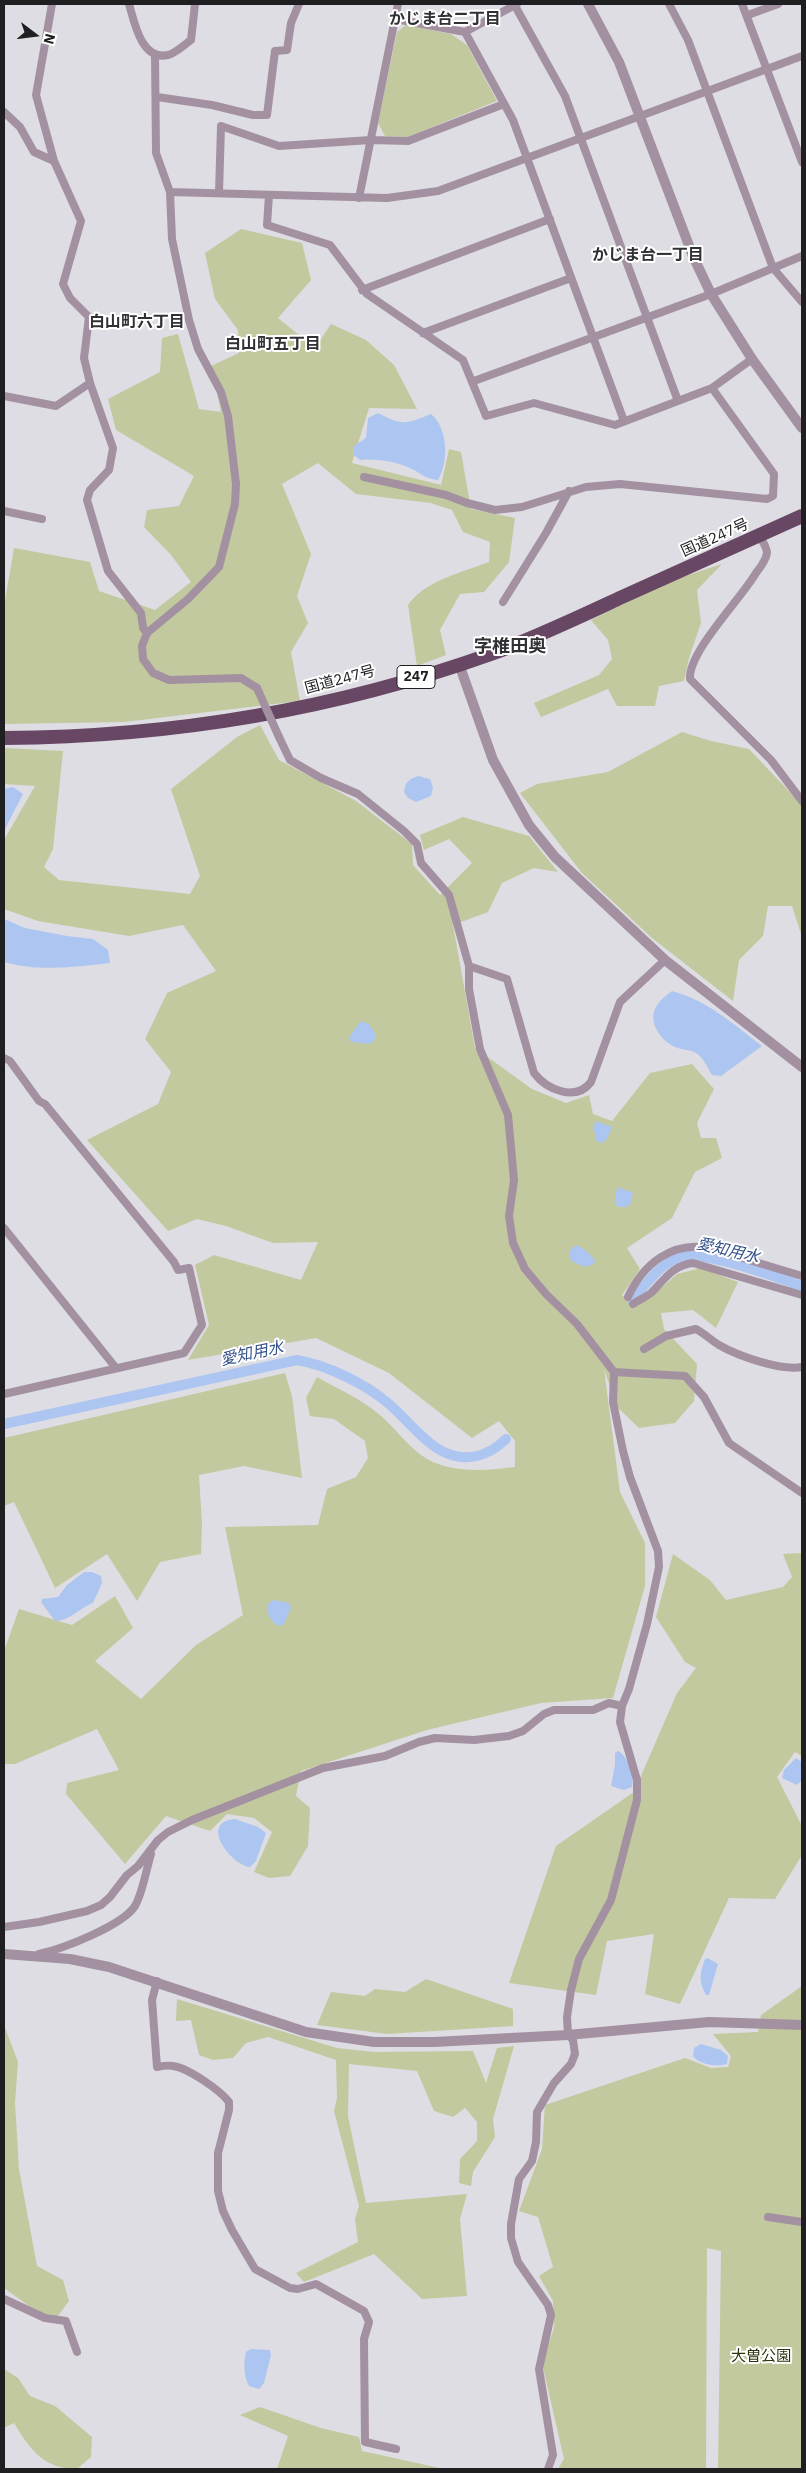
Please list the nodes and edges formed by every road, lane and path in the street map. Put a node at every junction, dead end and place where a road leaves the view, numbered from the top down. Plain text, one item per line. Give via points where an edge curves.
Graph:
1 (52, 4) edge
2 (129, 4) edge
3 (195, 4) edge
4 (299, 4) edge
5 (398, 4) edge
6 (515, 4) edge
7 (588, 4) edge
8 (669, 4) edge
9 (742, 4) edge
10 (778, 4) edge
11 (748, 15) junction
12 (395, 19) junction
13 (466, 32) junction
14 (155, 54) junction
15 (802, 56) edge
16 (767, 69) junction
17 (707, 91) junction
18 (157, 98) junction
19 (504, 104) junction
20 (4, 112) edge
21 (641, 116) junction
22 (580, 138) junction
23 (370, 140) junction
24 (527, 159) junction
25 (54, 161) junction
26 (802, 162) edge
27 (170, 192) junction
28 (219, 193) junction
29 (269, 195) junction
30 (359, 198) junction
31 (550, 219) junction
32 (802, 256) edge
33 (773, 268) junction
34 (571, 278) junction
35 (362, 290) junction
36 (710, 294) junction
37 (802, 302) edge
38 (647, 317) junction
39 (423, 332) junction
40 (593, 337) junction
41 (752, 359) junction
42 (474, 381) junction
43 (90, 384) junction
44 (712, 388) junction
45 (4, 396) edge
46 (678, 401) junction
47 (624, 421) junction
48 (802, 428) edge
49 (364, 477) dead end
50 (569, 491) junction
51 (4, 512) edge
52 (802, 516) edge
53 (42, 519) dead end
54 (759, 536) junction
55 (502, 602) dead end
56 (147, 633) junction
57 (459, 664) junction
58 (4, 738) edge
59 (802, 801) edge
60 (665, 960) junction
61 (469, 966) junction
62 (4, 1058) edge
63 (802, 1067) edge
64 (4, 1228) edge
65 (802, 1276) edge
66 (802, 1295) edge
67 (628, 1297) dead end
68 (633, 1304) dead end
69 (644, 1349) dead end
70 (802, 1367) edge
71 (116, 1368) junction
72 (614, 1372) junction
73 (4, 1394) edge
74 (802, 1493) edge
75 (622, 1706) junction
76 (152, 1850) junction
77 (4, 1927) edge
78 (4, 1954) edge
79 (34, 1955) junction
80 (157, 1981) junction
81 (802, 2025) edge
82 (568, 2035) junction
83 (768, 2218) dead end
84 (802, 2222) edge
85 (4, 2299) edge
86 (77, 2352) dead end
87 (396, 2449) dead end
88 (548, 2469) edge

1 - 25 street via 36,95
2 - 14 street via 139,39
3 - 14 street via 192,40 168,55
4 - 18 street via 291,23 288,50 275,51 267,115
5 - 12 street
6 - 13 street
6 - 22 street via 565,96
7 - 21 street via 619,62
8 - 17 street via 688,40
9 - 11 street
10 - 11 street
11 - 16 street
12 - 13 street
12 - 23 street
13 - 19 street
14 - 18 street
15 - 16 street
16 - 17 street
16 - 26 street
17 - 21 street
17 - 33 street
18 - 27 street via 156,153
19 - 23 street via 408,141
19 - 24 street
20 - 25 street via 20,127 34,152
21 - 22 street
21 - 36 street
22 - 24 street
22 - 38 street
23 - 28 street via 279,146 221,126
23 - 30 street
24 - 30 street via 438,191
24 - 31 street
25 - 43 street via 81,221 63,284 70,298 89,317 84,358
27 - 28 street
27 - 56 street via 172,239 189,320 198,349 221,392 228,416 235,504 219,567
28 - 29 street
29 - 30 street
29 - 35 street via 267,225 330,245
31 - 34 street
31 - 35 street
32 - 33 street
33 - 36 street
33 - 37 street
34 - 39 street
34 - 40 street
35 - 39 street
36 - 38 street
36 - 41 street
38 - 40 street
38 - 46 street
39 - 42 street via 463,360
40 - 42 street
40 - 47 street
41 - 44 street
41 - 48 street
42 - 47 street via 486,416 534,403 615,425
43 - 45 street via 56,406
43 - 56 street via 113,448 109,470 90,490 87,500 108,571 141,612
44 - 46 street
44 - 50 street via 774,474 774,496 767,499 625,484
46 - 47 street
49 - 50 street via 446,495 495,510 531,505
50 - 55 street
51 - 53 street
52 - 54 highway, 国道247号 / 247
54 - 57 highway, 国道247号 / 247 via 527,640
54 - 59 street via 766,550 764,561 744,594 698,653 690,679 772,760
56 - 61 street, bridge via 142,646 143,659 146,666 160,677 177,680 241,678 258,688 290,760 358,794 418,844 421,863 449,895
57 - 58 highway, 国道247号 / 247 via 317,704 253,718 130,733
57 - 60 street via 493,760 529,825 582,884
60 - 61 street via 620,1002 591,1082 585,1090 571,1094 542,1083 534,1073 506,979
60 - 63 street
61 - 72 street via 469,989 480,1049 508,1115 514,1180 509,1216 513,1243 525,1269 576,1324
62 - 71 street via 10,1061 178,1270 189,1268 202,1325 184,1353
64 - 71 street
65 - 67 street via 709,1248 683,1246 670,1250 656,1261 633,1286
66 - 68 street via 693,1263 679,1266
69 - 70 street via 666,1336 696,1330 735,1352 777,1366
71 - 73 street
72 - 74 street via 690,1379 704,1397 729,1443
72 - 75 street via 613,1402 623,1451 658,1550 647,1624
75 - 76 street via 609,1703 593,1710 554,1710 510,1736 474,1740 435,1738 385,1756 333,1765 192,1820 168,1832
75 - 82 street via 620,1722 637,1780 637,1800 611,1900 579,1959 567,2017
76 - 77 street via 101,1905 39,1922
76 - 79 street via 135,1905 126,1916 50,1952
78 - 79 street
79 - 80 street via 109,1967
80 - 82 street via 266,2020 339,2038 403,2042
80 - 87 street via 152,2000 157,2066 173,2066 188,2072 215,2088 229,2102 218,2153 218,2191 232,2230 255,2269 290,2288 316,2284 364,2311 369,2322 364,2339 365,2442
81 - 82 street via 709,2022
82 - 88 street via 574,2040 575,2054 537,2112 532,2162 519,2179 511,2224 511,2238 518,2262 548,2305 551,2315 539,2369 553,2455
83 - 84 street
85 - 86 street via 45,2318 66,2321

